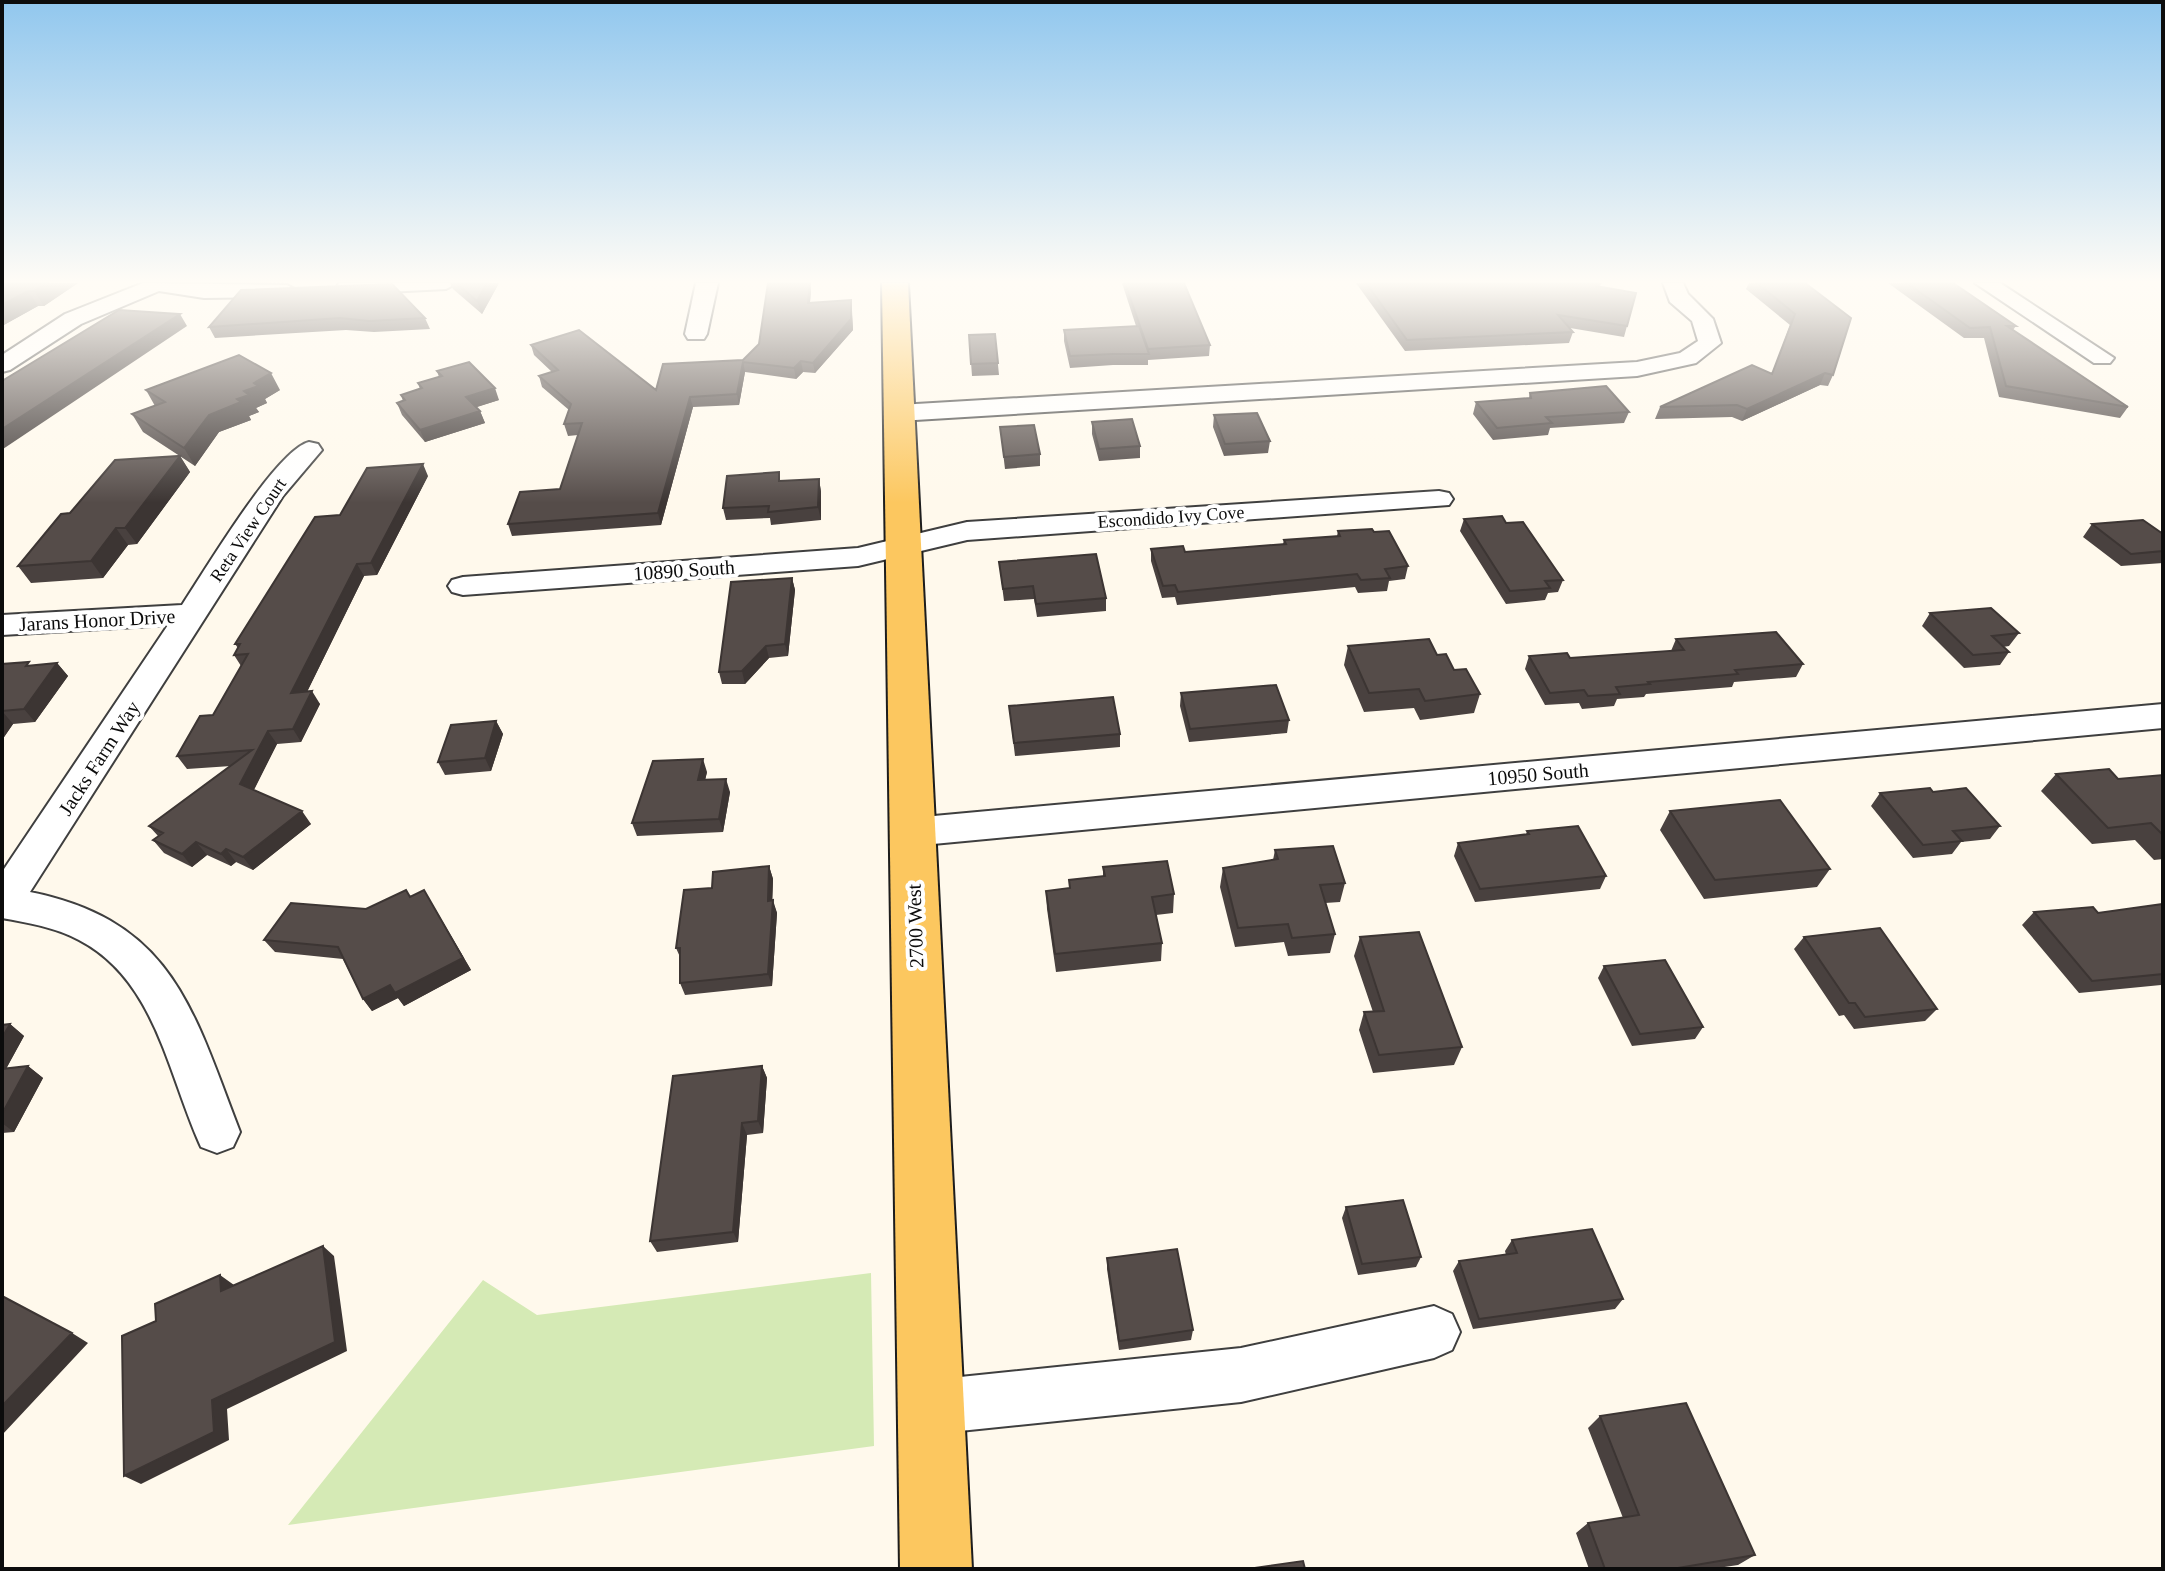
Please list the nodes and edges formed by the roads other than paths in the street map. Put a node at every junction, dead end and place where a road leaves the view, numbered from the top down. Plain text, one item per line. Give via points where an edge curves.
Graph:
1 (897, 356) edge
2 (1690, 356) edge
3 (2099, 356) edge
4 (2102, 358) dead end
5 (899, 413) junction
6 (309, 450) dead end
7 (1439, 499) dead end
8 (903, 546) junction
9 (463, 586) dead end
10 (192, 614) junction
11 (2, 625) edge
12 (2163, 716) edge
13 (912, 832) junction
14 (3, 902) edge
15 (217, 1132) dead end
16 (1434, 1332) dead end
17 (931, 1407) junction
18 (936, 1569) edge

1 - 5 main road, 2700 West
2 - 5 street via 1637,369
3 - 4 street
5 - 8 main road, 2700 West
6 - 10 street, Reta View Court via 272,491
7 - 8 street, Escondido Ivy Cove via 967,531
8 - 9 street, 10890 South via 858,557
8 - 13 main road, 2700 West
10 - 11 street, Jarans Honor Drive
10 - 14 street, Jacks Farm Way
12 - 13 street, 10950 South
13 - 17 main road, 2700 West
14 - 15 street via 70,919 124,948 143,966 168,1005
16 - 17 street via 1241,1375
17 - 18 main road, 2700 West

